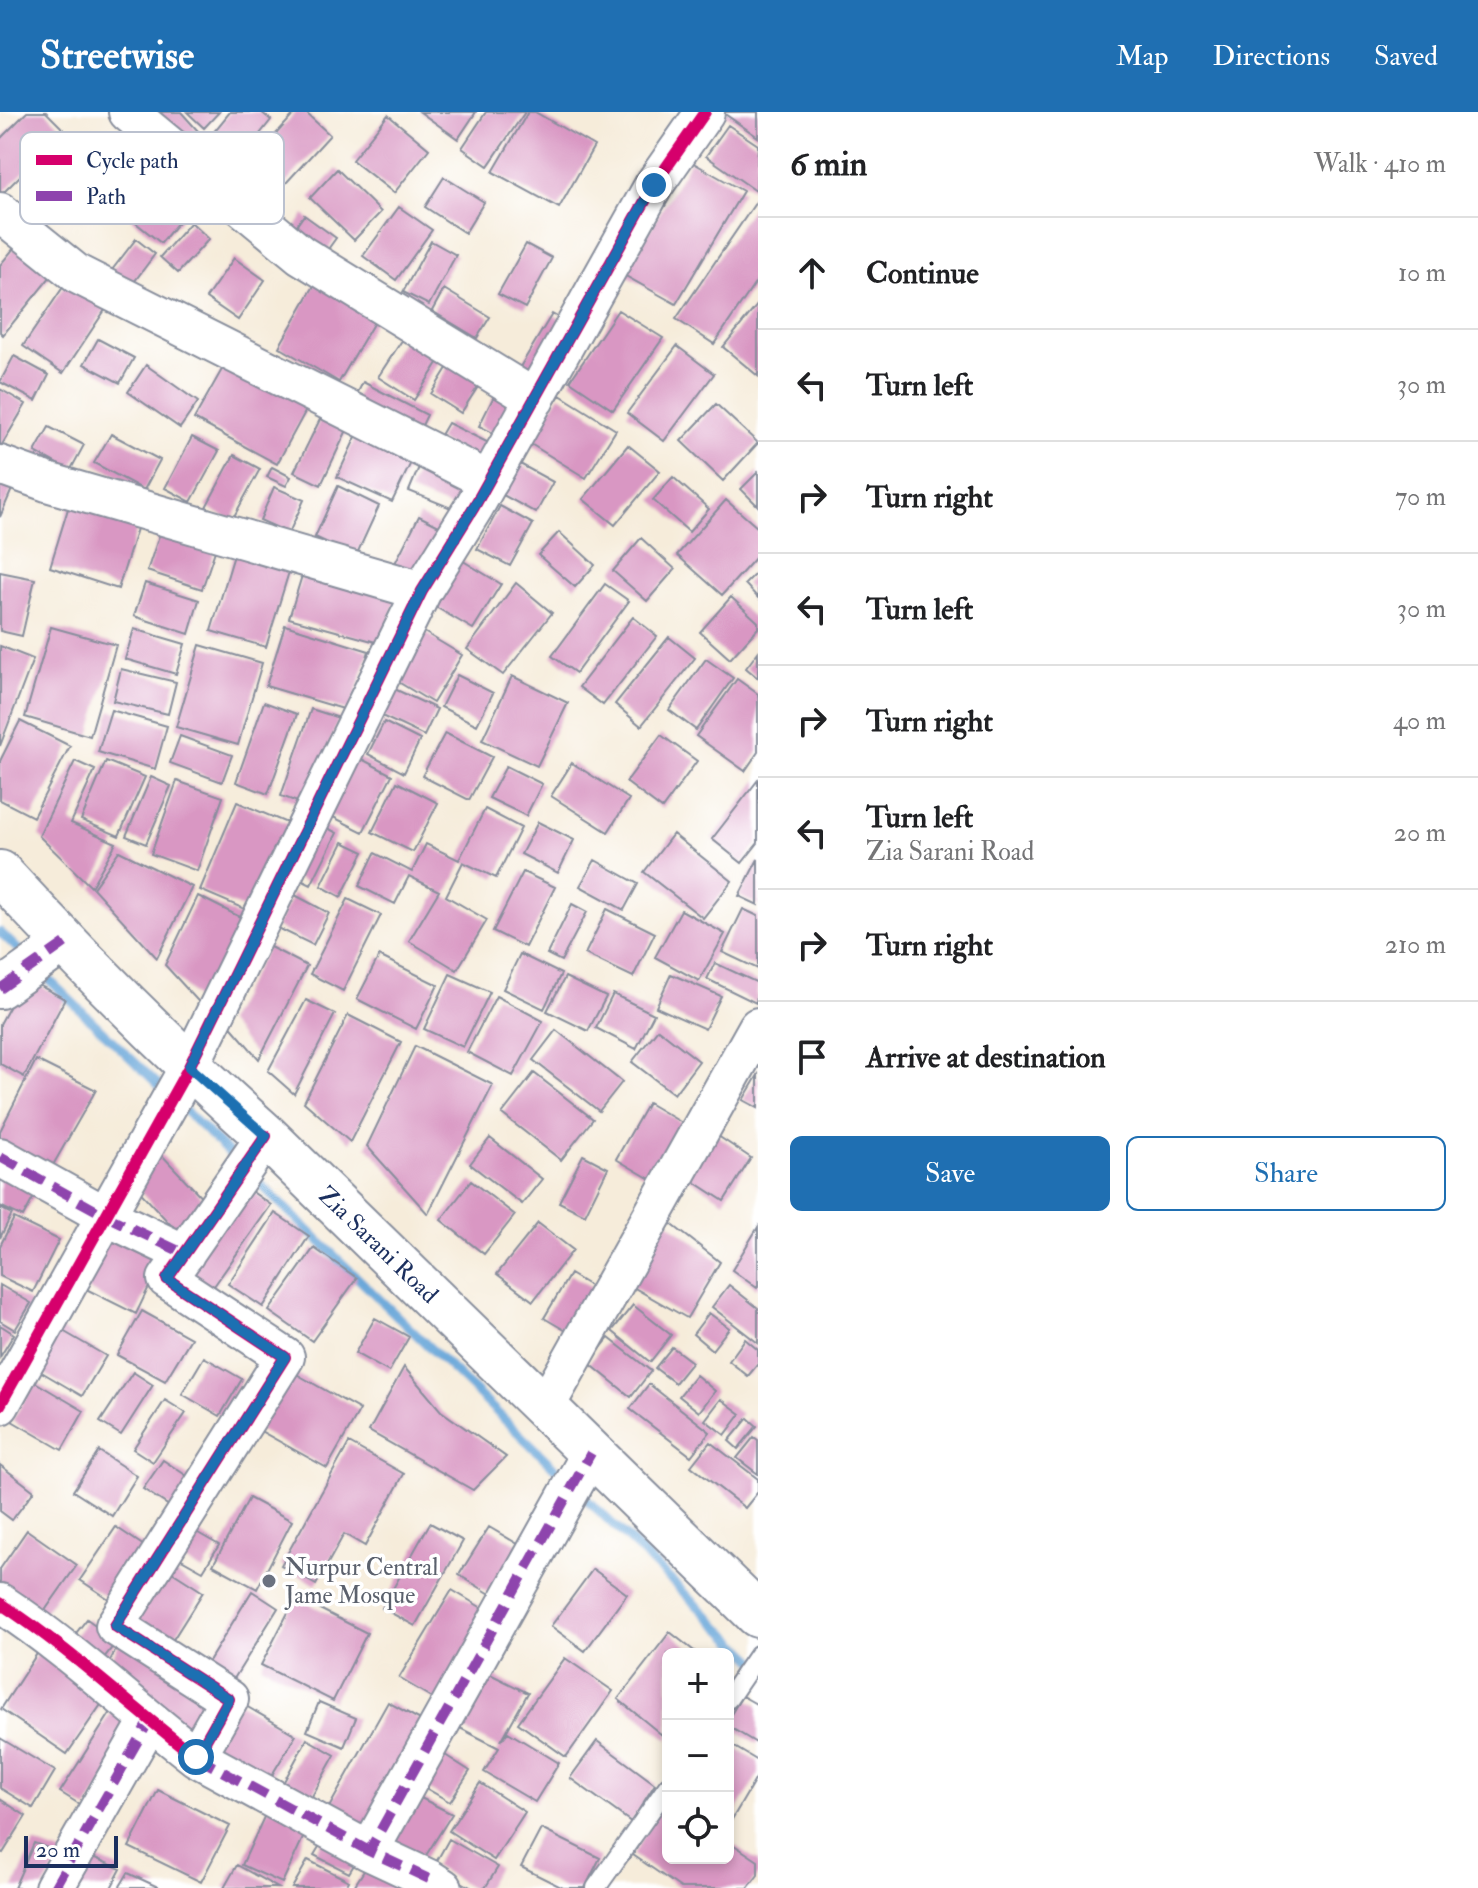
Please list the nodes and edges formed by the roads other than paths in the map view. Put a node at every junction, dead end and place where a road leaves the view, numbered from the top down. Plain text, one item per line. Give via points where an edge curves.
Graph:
1 (128, 112) edge
2 (705, 112) edge
3 (152, 132) edge
4 (0, 212) edge
5 (263, 224) edge
6 (535, 399) junction
7 (0, 465) edge
8 (489, 481) junction
9 (422, 591) junction
10 (0, 873) edge
11 (65, 943) junction
12 (0, 989) edge
13 (758, 1027) edge
14 (189, 1067) junction
15 (266, 1136) junction
16 (0, 1157) edge
17 (106, 1216) junction
18 (185, 1254) junction
19 (0, 1405) edge
20 (544, 1409) junction
21 (591, 1453) junction
22 (0, 1603) edge
23 (756, 1608) edge
24 (758, 1655) edge
25 (734, 1690) edge
26 (149, 1721) junction
27 (196, 1757) junction
28 (664, 1792) edge
29 (369, 1851) junction
30 (432, 1885) edge
31 (54, 1888) edge
32 (596, 1888) edge

1 - 3 street
2 - 6 street via 654,185
4 - 8 street via 77,274
5 - 6 street via 301,255
6 - 8 street
7 - 9 street
8 - 9 street
9 - 14 street
10 - 11 main road, Zia Sarani Road
11 - 12 street
11 - 14 main road, Zia Sarani Road
13 - 20 street
14 - 15 main road, Zia Sarani Road
14 - 17 street
15 - 18 street
15 - 20 main road, Zia Sarani Road
16 - 17 street
17 - 18 street
17 - 19 street
18 - 27 street via 167,1279 285,1357 115,1626 229,1699
20 - 21 main road, Zia Sarani Road
21 - 23 main road, Zia Sarani Road
21 - 29 street
22 - 26 street
24 - 25 lane
26 - 27 street
26 - 31 street
27 - 29 street
28 - 32 lane
29 - 30 street

